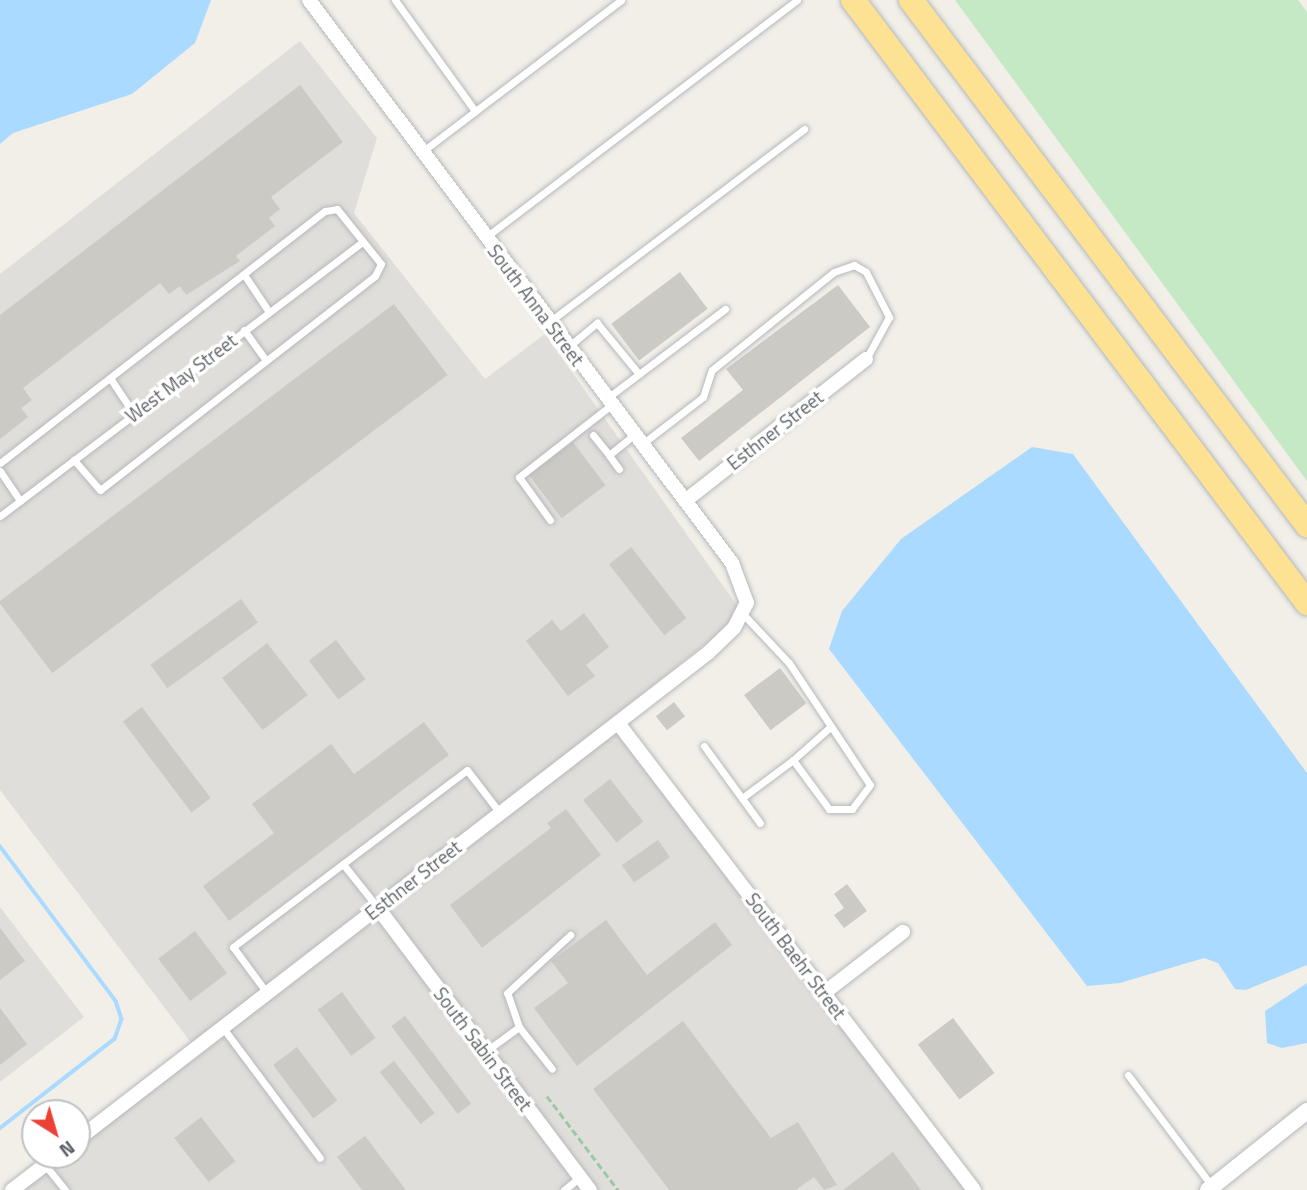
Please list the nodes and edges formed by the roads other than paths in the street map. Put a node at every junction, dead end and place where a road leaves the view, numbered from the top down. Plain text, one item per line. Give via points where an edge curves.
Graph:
1 (309, 0) edge
2 (395, 0) edge
3 (621, 0) edge
4 (797, 0) edge
5 (853, 0) edge
6 (911, 0) edge
7 (475, 111) junction
8 (804, 128) dead end
9 (422, 151) junction
10 (485, 237) junction
11 (363, 241) junction
12 (244, 276) junction
13 (725, 309) dead end
14 (269, 312) junction
15 (548, 322) junction
16 (244, 330) junction
17 (567, 347) junction
18 (866, 359) joint
19 (266, 360) junction
20 (639, 374) junction
21 (110, 378) junction
22 (609, 402) junction
23 (134, 414) junction
24 (593, 435) dead end
25 (638, 440) junction
26 (608, 455) junction
27 (74, 460) junction
28 (0, 463) edge
29 (619, 469) dead end
30 (0, 471) edge
31 (20, 501) junction
32 (685, 501) junction
33 (0, 516) edge
34 (550, 520) dead end
35 (1307, 525) edge
36 (1307, 603) edge
37 (743, 614) junction
38 (618, 723) junction
39 (829, 727) junction
40 (704, 746) dead end
41 (793, 760) junction
42 (742, 798) junction
43 (500, 813) junction
44 (760, 823) dead end
45 (343, 864) junction
46 (377, 908) junction
47 (903, 932) dead end
48 (570, 935) dead end
49 (267, 993) junction
50 (824, 993) junction
51 (222, 1027) junction
52 (519, 1027) junction
53 (485, 1052) junction
54 (552, 1069) dead end
55 (1128, 1074) dead end
56 (1307, 1111) edge
57 (91, 1129) edge
58 (320, 1158) dead end
59 (40, 1169) edge
60 (48, 1169) edge
61 (580, 1177) junction
62 (1210, 1188) edge
63 (15, 1189) edge
64 (65, 1190) edge
65 (564, 1190) edge
66 (590, 1190) edge
67 (974, 1190) edge

1 - 9 street, South Anna Street
2 - 7 lane
3 - 7 lane
4 - 10 lane
5 - 36 highway
6 - 35 highway
7 - 9 lane
8 - 15 lane
9 - 10 street, South Anna Street
10 - 15 street, South Anna Street
11 - 12 lane via 337,209 325,211
11 - 14 lane, West May Street
11 - 19 lane via 381,264 376,276
12 - 14 lane
12 - 21 lane
13 - 20 lane
14 - 16 lane, West May Street
15 - 17 street, South Anna Street
16 - 19 lane
16 - 23 lane, West May Street
17 - 20 lane via 597,323
17 - 22 street, South Anna Street
18 - 25 lane via 889,317 866,272 854,265 834,272 712,370 703,397
18 - 32 street, Esthner Street
19 - 27 lane via 100,490
20 - 22 lane
21 - 23 lane
21 - 28 lane
22 - 25 street, South Anna Street
22 - 34 lane via 519,477
23 - 27 lane, West May Street
24 - 26 lane
25 - 26 lane
25 - 32 street, South Anna Street
26 - 29 lane
27 - 31 lane, West May Street
30 - 31 lane
31 - 33 lane, West May Street
32 - 37 street, South Anna Street via 746,587
37 - 38 street, Esthner Street via 708,653
37 - 39 lane via 789,663
38 - 43 street, Esthner Street
38 - 50 street, South Baehr Street
39 - 41 lane
39 - 41 lane via 870,785 866,797 852,809 829,809
40 - 42 lane
41 - 42 lane
42 - 44 lane
43 - 45 lane via 467,770
43 - 46 street, Esthner Street
45 - 46 lane
45 - 49 lane via 233,947
46 - 49 street, Esthner Street
46 - 53 street, South Sabin Street
47 - 50 street
48 - 52 lane via 507,993
49 - 51 street, Esthner Street
50 - 67 street, South Baehr Street
51 - 57 street, Esthner Street
51 - 58 lane
52 - 53 lane
52 - 54 lane
53 - 61 street, South Sabin Street
55 - 62 lane
56 - 62 street
59 - 63 street
60 - 64 lane
61 - 65 lane
61 - 66 street, South Sabin Street

